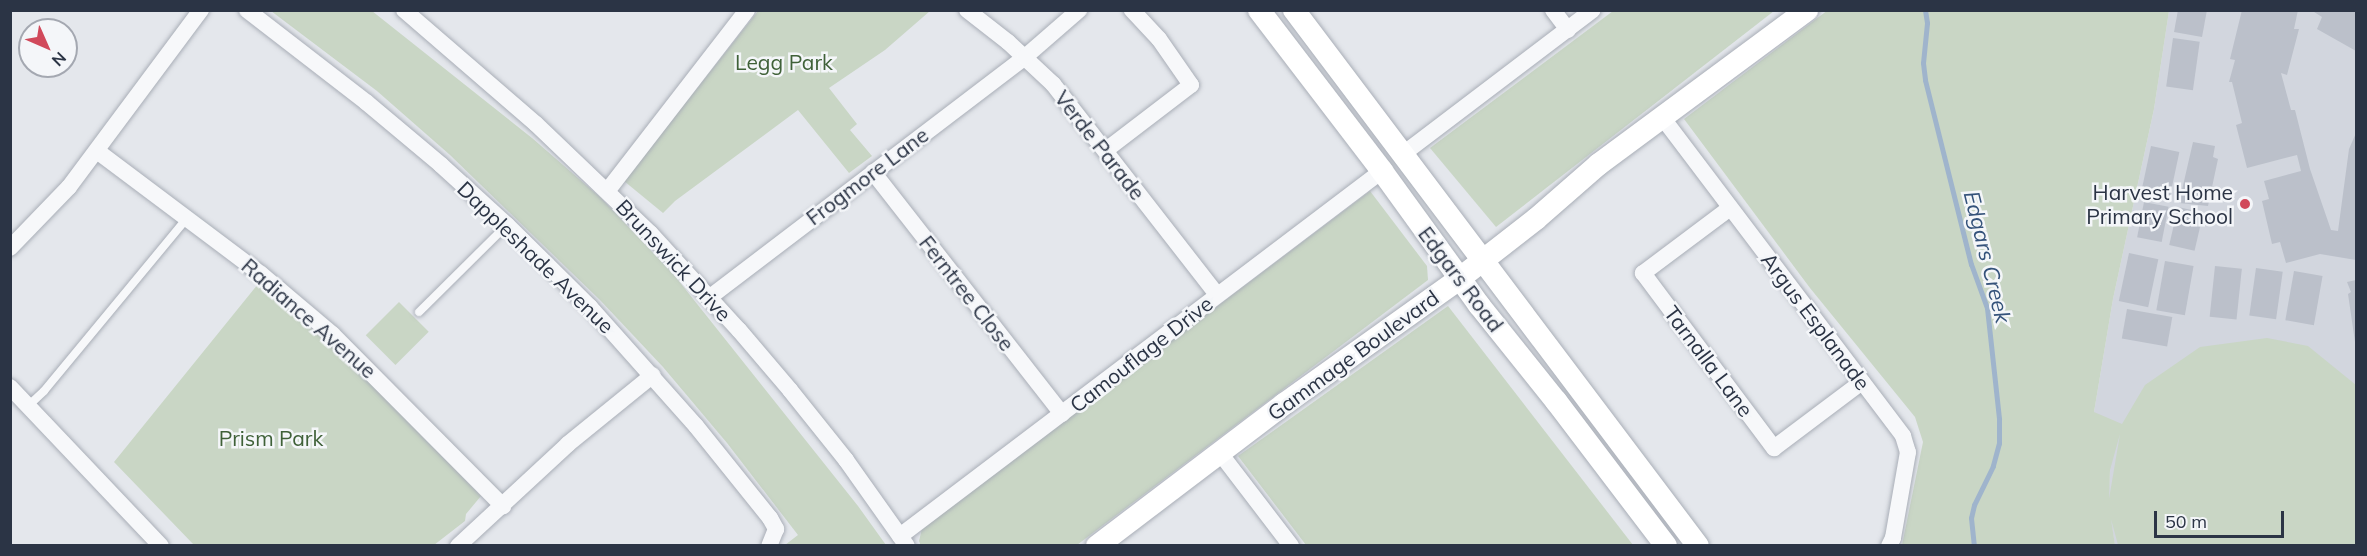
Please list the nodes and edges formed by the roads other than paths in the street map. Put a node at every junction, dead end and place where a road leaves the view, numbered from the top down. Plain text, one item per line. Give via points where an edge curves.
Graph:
1 (201, 10) edge
2 (247, 10) edge
3 (404, 10) edge
4 (747, 10) edge
5 (967, 10) edge
6 (1079, 10) edge
7 (1132, 10) edge
8 (1259, 10) edge
9 (1293, 10) edge
10 (1553, 10) edge
11 (1593, 10) edge
12 (1807, 10) edge
13 (1568, 30) junction
14 (1026, 57) junction
15 (1662, 117) junction
16 (1106, 150) junction
17 (97, 151) junction
18 (1403, 154) junction
19 (1382, 171) junction
20 (873, 172) junction
21 (608, 190) junction
22 (1730, 208) junction
23 (186, 218) junction
24 (507, 225) junction
25 (10, 248) edge
26 (1483, 261) junction
27 (1459, 279) junction
28 (1217, 295) junction
29 (710, 297) junction
30 (419, 312) dead end
31 (652, 375) junction
32 (1862, 382) junction
33 (10, 387) edge
34 (28, 406) junction
35 (1062, 414) junction
36 (1220, 453) junction
37 (503, 506) junction
38 (904, 541) edge
39 (161, 546) edge
40 (458, 546) edge
41 (769, 546) edge
42 (1097, 546) edge
43 (1291, 546) edge
44 (1666, 546) edge
45 (1698, 546) edge
46 (1889, 546) edge

1 - 17 street
2 - 24 street, Dappleshade Avenue via 366,102
3 - 21 street, Brunswick Drive
4 - 21 street
5 - 14 street, Verde Parade
6 - 14 street, Frogmore Lane
7 - 16 street via 1159,39 1191,85
8 - 19 main road, Edgars Road
9 - 18 main road, Edgars Road
10 - 13 street
11 - 13 street
12 - 15 main road, Gammage Boulevard
13 - 18 street
14 - 16 street, Verde Parade
14 - 20 street, Frogmore Lane
15 - 22 street, Argus Esplanade
15 - 26 main road, Gammage Boulevard
16 - 28 street, Verde Parade
17 - 23 street, Radiance Avenue
17 - 25 street via 69,187
18 - 26 main road, Edgars Road
19 - 27 main road, Edgars Road
19 - 28 street, Camouflage Drive
20 - 29 street, Frogmore Lane
20 - 35 street, Ferntree Close
21 - 29 street, Brunswick Drive
22 - 32 street, Argus Esplanade
22 - 32 street, Tarnalla Lane via 1643,273 1774,448
23 - 34 lane via 44,392
23 - 37 street, Radiance Avenue via 332,334
24 - 30 lane
24 - 31 street, Dappleshade Avenue
26 - 27 main road, Gammage Boulevard
26 - 45 main road, Edgars Road
27 - 36 main road, Gammage Boulevard
27 - 44 main road, Edgars Road
28 - 35 street, Camouflage Drive
29 - 38 street, Brunswick Drive via 816,423
31 - 37 street via 568,444
31 - 41 street, Dappleshade Avenue via 770,518 776,530
32 - 46 street, Argus Esplanade via 1907,446
33 - 34 street
34 - 39 street
35 - 38 street, Camouflage Drive
36 - 42 main road, Gammage Boulevard
36 - 43 street
37 - 40 street

